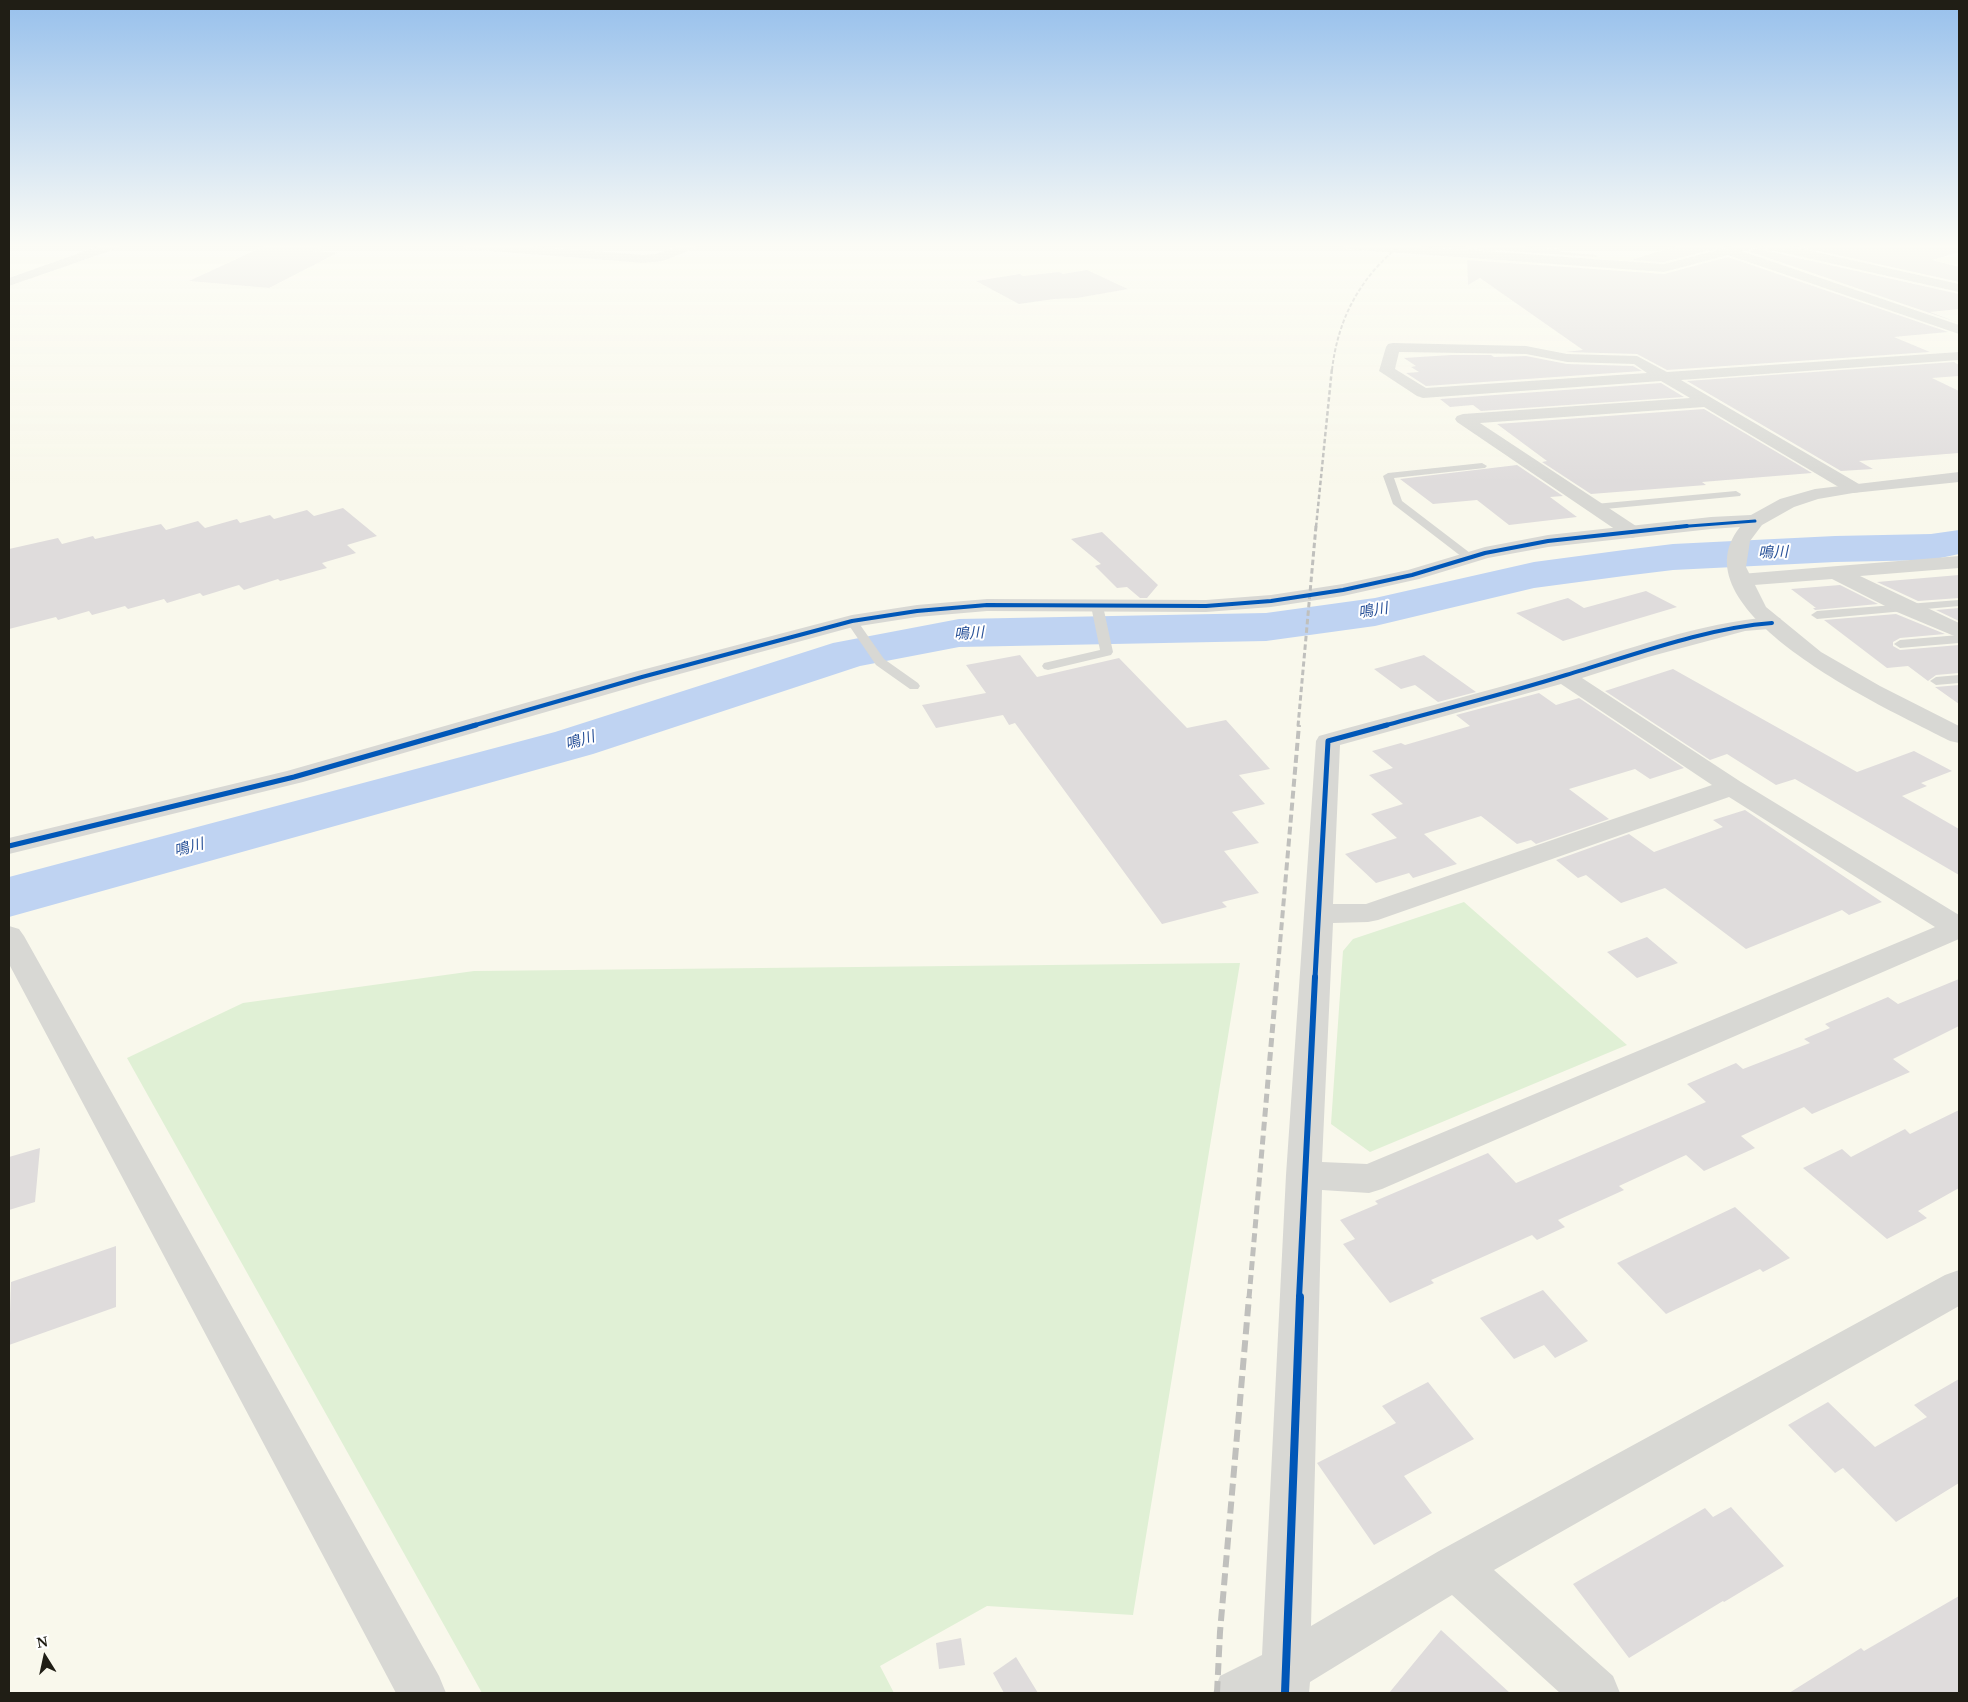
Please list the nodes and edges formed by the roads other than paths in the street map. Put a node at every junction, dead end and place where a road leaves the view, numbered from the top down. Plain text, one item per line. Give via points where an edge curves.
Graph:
1 (1943, 324) edge
2 (1959, 330) edge
3 (1959, 356) edge
4 (1663, 376) junction
5 (1708, 402) junction
6 (1482, 466) dead end
7 (1959, 477) edge
8 (1853, 488) junction
9 (1736, 494) dead end
10 (1595, 507) junction
11 (1755, 521) junction
12 (1632, 532) junction
13 (1470, 558) junction
14 (1959, 562) edge
15 (1835, 572) junction
16 (1738, 574) junction
17 (1959, 603) edge
18 (1905, 607) junction
19 (1099, 614) junction
20 (1817, 615) dead end
21 (852, 621) junction
22 (1772, 623) junction
23 (1959, 631) edge
24 (1959, 638) edge
25 (1900, 644) dead end
26 (1048, 666) dead end
27 (1564, 676) junction
28 (1959, 679) edge
29 (1936, 681) dead end
30 (914, 686) dead end
31 (1959, 736) edge
32 (1732, 787) junction
33 (9, 846) edge
34 (1320, 914) junction
35 (1959, 928) edge
36 (9, 936) edge
37 (1304, 1176) junction
38 (1959, 1287) edge
39 (1455, 1567) junction
40 (1286, 1680) edge
41 (422, 1693) edge
42 (1237, 1693) edge
43 (1596, 1693) edge

1 - 2 main road
3 - 4 main road
4 - 4 main road via 1423,393 1387,371 1393,347 1526,350 1567,358 1637,360
4 - 5 main road
5 - 8 main road
5 - 10 main road via 1463,419
6 - 13 lane via 1388,476 1397,502
7 - 8 main road
8 - 11 main road via 1815,494 1787,503
9 - 10 lane
10 - 12 main road
11 - 12 main road
11 - 16 main road via 1740,540
12 - 13 main road via 1548,541
13 - 19 main road via 1352,588 1271,601
14 - 15 main road
15 - 16 main road
15 - 18 main road
16 - 22 main road via 1758,611
17 - 18 lane
18 - 20 lane
18 - 23 main road
19 - 21 main road via 987,605
19 - 26 lane via 1107,652
21 - 30 lane via 880,662
21 - 33 main road via 642,677 294,777
22 - 27 main road via 1744,624
22 - 31 main road via 1813,657
24 - 25 lane
27 - 32 main road
27 - 34 main road via 1328,741
28 - 29 lane
32 - 34 main road via 1368,913
32 - 35 main road
34 - 37 main road
35 - 37 main road via 1369,1179
36 - 41 main road
37 - 40 main road
38 - 39 main road
39 - 40 main road
39 - 43 main road
40 - 42 main road

